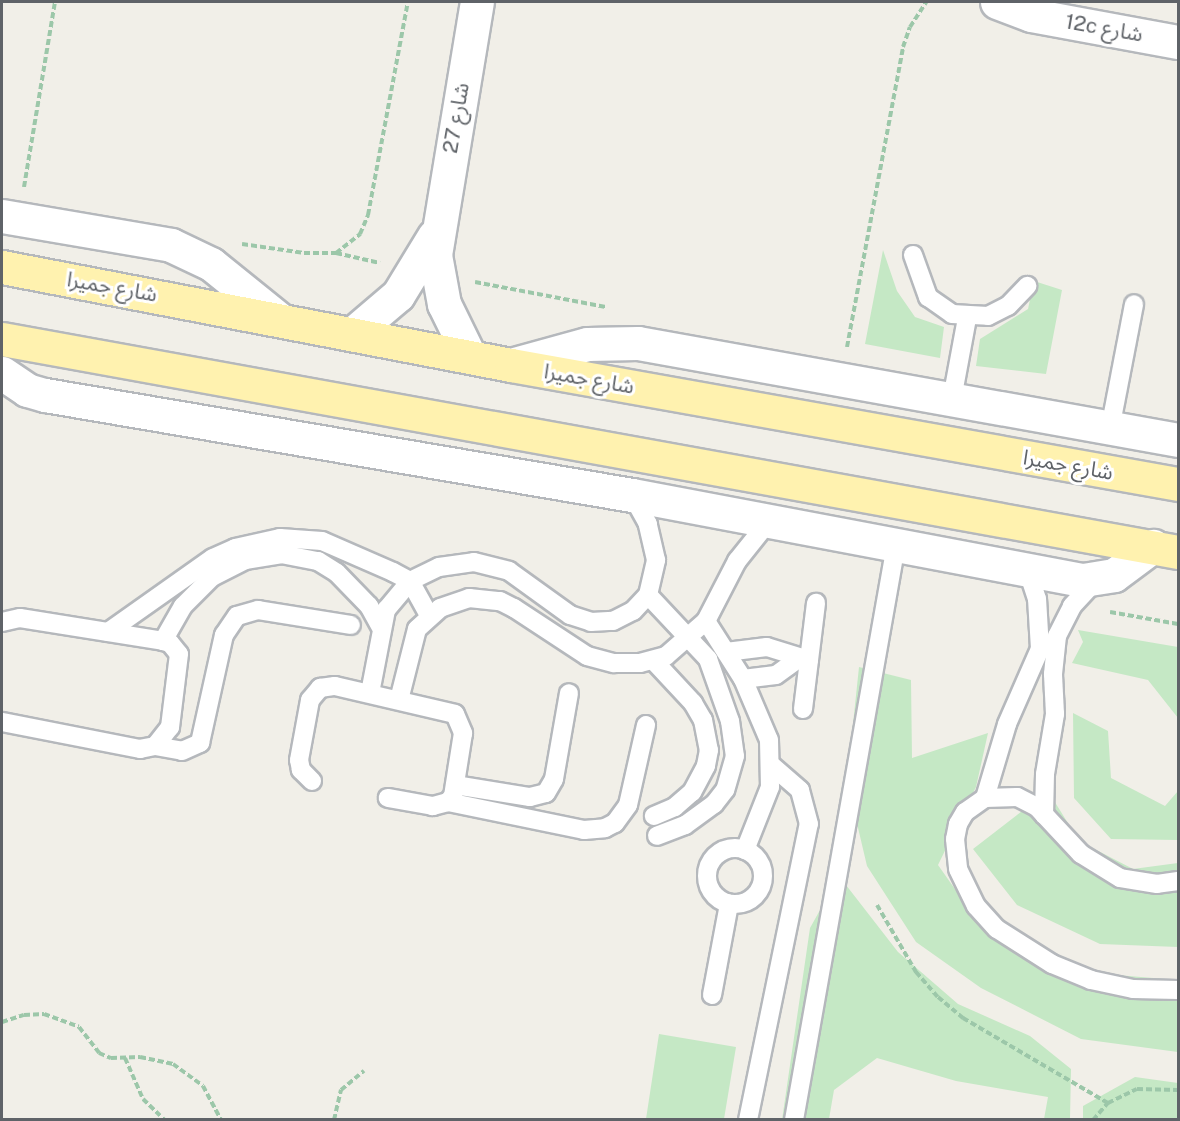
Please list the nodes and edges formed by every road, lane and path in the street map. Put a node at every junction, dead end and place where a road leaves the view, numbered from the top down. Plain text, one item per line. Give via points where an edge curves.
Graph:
1 (55, 2) edge
2 (408, 2) edge
3 (477, 2) edge
4 (926, 2) edge
5 (997, 2) edge
6 (1179, 42) edge
7 (10, 218) edge
8 (435, 235) junction
9 (230, 243) dead end
10 (913, 255) dead end
11 (2, 267) edge
12 (1027, 286) dead end
13 (1134, 304) dead end
14 (278, 318) junction
15 (967, 318) junction
16 (352, 334) junction
17 (2, 339) edge
18 (846, 354) dead end
19 (470, 357) junction
20 (511, 365) junction
21 (2, 373) edge
22 (952, 399) junction
23 (1110, 429) junction
24 (1179, 440) edge
25 (1179, 484) edge
26 (632, 495) junction
27 (769, 521) junction
28 (897, 545) junction
29 (1166, 549) edge
30 (1027, 568) junction
31 (1096, 580) junction
32 (410, 581) junction
33 (648, 595) junction
34 (816, 603) dead end
35 (1072, 606) junction
36 (429, 615) junction
37 (706, 621) junction
38 (2, 622) edge
39 (1179, 624) edge
40 (351, 625) dead end
41 (380, 626) junction
42 (108, 632) junction
43 (690, 639) junction
44 (163, 641) junction
45 (726, 652) junction
46 (653, 660) junction
47 (803, 660) junction
48 (1034, 670) junction
49 (1053, 674) junction
50 (743, 679) junction
51 (370, 693) junction
52 (569, 693) dead end
53 (399, 700) junction
54 (803, 709) dead end
55 (2, 722) edge
56 (646, 724) dead end
57 (155, 746) junction
58 (772, 766) junction
59 (312, 782) dead end
60 (451, 794) junction
61 (388, 798) dead end
62 (985, 798) junction
63 (1044, 815) junction
64 (654, 816) dead end
65 (657, 836) dead end
66 (745, 850) junction
67 (1179, 881) edge
68 (729, 904) junction
69 (877, 905) dead end
70 (1179, 990) edge
71 (712, 995) dead end
72 (2, 1022) edge
73 (125, 1058) junction
74 (364, 1071) dead end
75 (1179, 1090) edge
76 (1108, 1103) junction
77 (165, 1119) edge
78 (221, 1119) edge
79 (334, 1119) edge
80 (748, 1119) edge
81 (794, 1119) edge
82 (1093, 1119) edge

1 - 7 path
2 - 9 path via 368,215 360,234 336,253 304,253
3 - 8 street, شارع 27
4 - 18 path via 903,47
5 - 6 street, 12c شارع via 1031,15
7 - 14 street via 171,244 211,264
8 - 16 street, شارع 27 via 398,295
8 - 19 street, شارع 27 via 437,275 444,304
10 - 15 lane via 928,297 939,308
11 - 14 main road, شارع جميرا
12 - 15 lane via 999,312
13 - 23 lane
14 - 16 main road, شارع جميرا
15 - 22 lane
16 - 19 main road, شارع جميرا
17 - 29 main road
19 - 20 main road, شارع جميرا
20 - 22 street via 587,344 638,343
20 - 25 main road, شارع جميرا
21 - 26 street via 27,390 45,395
22 - 23 street
23 - 24 street
26 - 27 street
26 - 33 lane via 654,542 656,560
27 - 28 street
27 - 37 lane via 737,561
28 - 30 street
28 - 81 lane
29 - 31 street
30 - 31 street
30 - 48 lane via 1037,599 1041,633
31 - 35 lane
32 - 33 lane via 456,563 492,565 524,580 570,615 591,622 613,621 633,612
32 - 36 lane
32 - 41 lane via 395,595
32 - 42 lane via 322,541 259,541 213,558
33 - 43 lane
34 - 47 lane
35 - 39 path
35 - 49 lane via 1057,636
36 - 46 lane via 454,601 492,599 531,617 587,656 614,663
36 - 53 lane via 417,629
37 - 43 lane
37 - 45 lane
38 - 42 lane via 20,618
40 - 57 lane via 258,610 237,616 224,635 200,744 182,751
41 - 44 lane via 369,606 337,573 318,561 281,554 245,560 212,577 183,606
41 - 51 lane
42 - 44 lane
43 - 46 lane
43 - 65 lane via 714,672 730,721 735,756 724,790 714,804 686,825
44 - 57 lane via 176,647 179,660 170,727
45 - 47 lane via 767,647
45 - 50 lane
46 - 64 lane via 693,703 703,720 709,750 693,792 675,807
47 - 50 lane via 776,675
47 - 54 lane
48 - 49 lane
48 - 62 lane via 1007,724
49 - 63 lane via 1055,714 1045,774
50 - 58 lane via 769,740
51 - 53 lane
51 - 59 lane via 335,686 314,693 299,760 301,770
52 - 60 lane via 554,779 546,793 530,797
53 - 60 lane via 449,710 460,719 463,733
55 - 57 lane via 140,749
56 - 60 lane via 628,805 605,828 584,830
58 - 66 lane via 764,807
58 - 80 lane via 800,790 808,824
60 - 61 lane via 433,806
62 - 63 lane via 1017,796
62 - 70 lane via 965,812 958,824 955,853 966,887 997,929 1052,964 1091,980 1132,989
63 - 67 lane via 1081,854 1120,878 1157,884
66 - 68 lane via 755,856 764,878 753,899
66 - 68 lane via 722,851 708,868 711,891
68 - 71 lane
69 - 76 path via 916,972 938,997 963,1018
72 - 73 path via 24,1015 63,1020 79,1027 99,1053
73 - 77 path via 143,1099
73 - 78 path via 156,1059 190,1074 214,1102
74 - 79 path via 341,1090
75 - 76 path via 1137,1089
76 - 82 path

